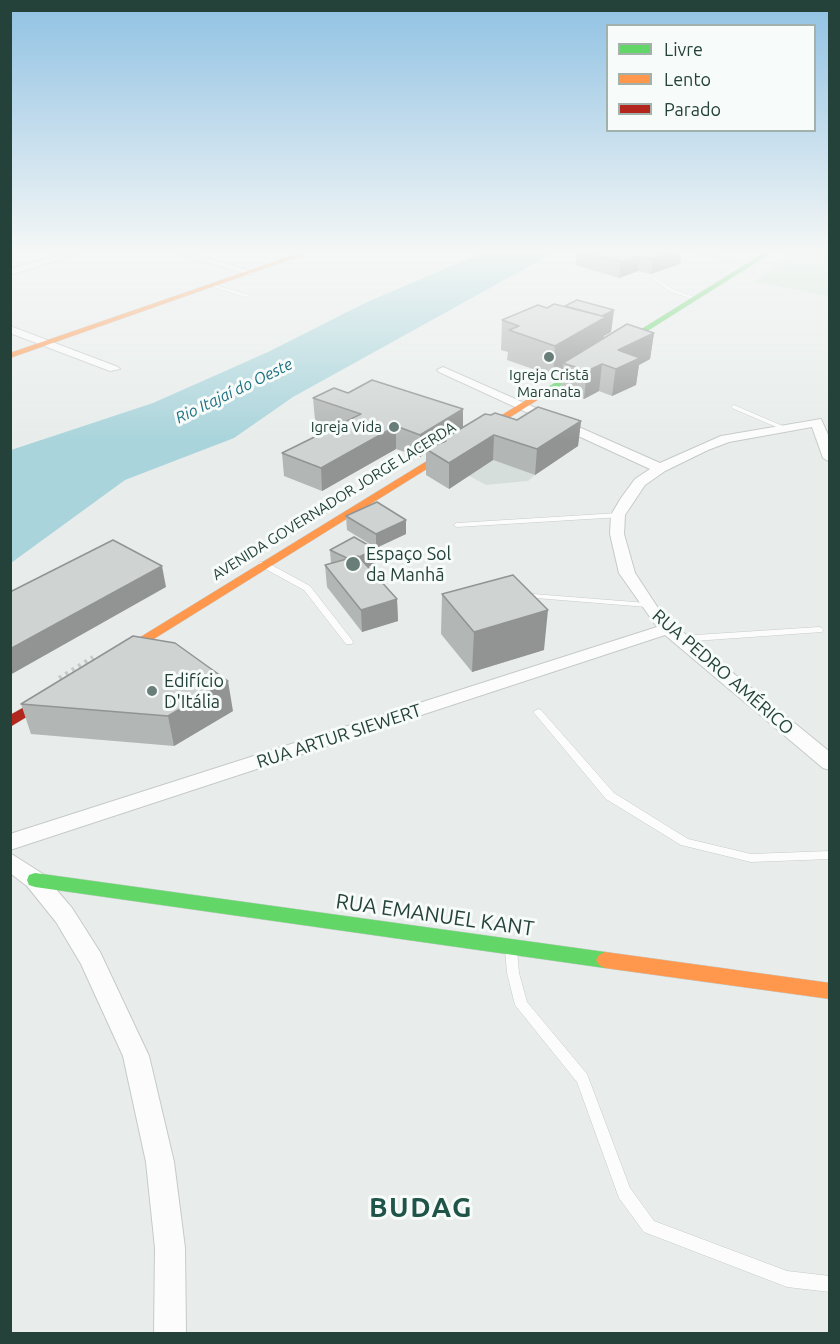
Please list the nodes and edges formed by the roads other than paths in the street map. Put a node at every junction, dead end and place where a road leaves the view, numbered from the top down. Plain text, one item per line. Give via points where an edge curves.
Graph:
1 (125, 316) edge
2 (663, 316) edge
3 (10, 329) edge
4 (47, 343) junction
5 (10, 356) edge
6 (114, 369) dead end
7 (443, 370) dead end
8 (519, 406) junction
9 (734, 407) dead end
10 (830, 412) edge
11 (817, 422) junction
12 (783, 428) junction
13 (830, 458) edge
14 (660, 468) junction
15 (618, 515) junction
16 (457, 525) dead end
17 (263, 564) junction
18 (536, 596) edge
19 (647, 605) junction
20 (819, 630) dead end
21 (674, 634) junction
22 (349, 642) dead end
23 (103, 664) edge
24 (64, 688) edge
25 (538, 712) dead end
26 (10, 722) edge
27 (830, 763) edge
28 (10, 842) edge
29 (830, 855) edge
30 (10, 861) edge
31 (35, 880) junction
32 (511, 946) junction
33 (830, 991) edge
34 (830, 1284) edge
35 (170, 1334) edge

1 - 4 main road
2 - 8 main road, AVENIDA GOVERNADOR JORGE LACERDA
3 - 4 street
4 - 5 main road
4 - 6 street
7 - 8 street
8 - 14 street
8 - 17 main road, AVENIDA GOVERNADOR JORGE LACERDA
9 - 12 lane
10 - 11 street
11 - 12 street
11 - 13 street
12 - 14 street via 703,447
14 - 15 street via 640,482
15 - 16 lane
15 - 19 street, RUA PEDRO AMÉRICO via 620,552 627,573
17 - 22 lane via 307,588
17 - 23 main road, AVENIDA GOVERNADOR JORGE LACERDA
18 - 19 lane
19 - 21 street, RUA PEDRO AMÉRICO
20 - 21 lane
21 - 27 street, RUA PEDRO AMÉRICO
21 - 28 street, RUA ARTUR SIEWERT
24 - 26 main road
25 - 29 lane via 610,796 685,842 751,858
30 - 31 street
31 - 32 main road, RUA EMANUEL KANT
31 - 35 street via 64,915 91,959 136,1056 160,1162 170,1248
32 - 33 main road, RUA EMANUEL KANT
32 - 34 lane via 521,1005 582,1078 624,1194 649,1227 788,1279

